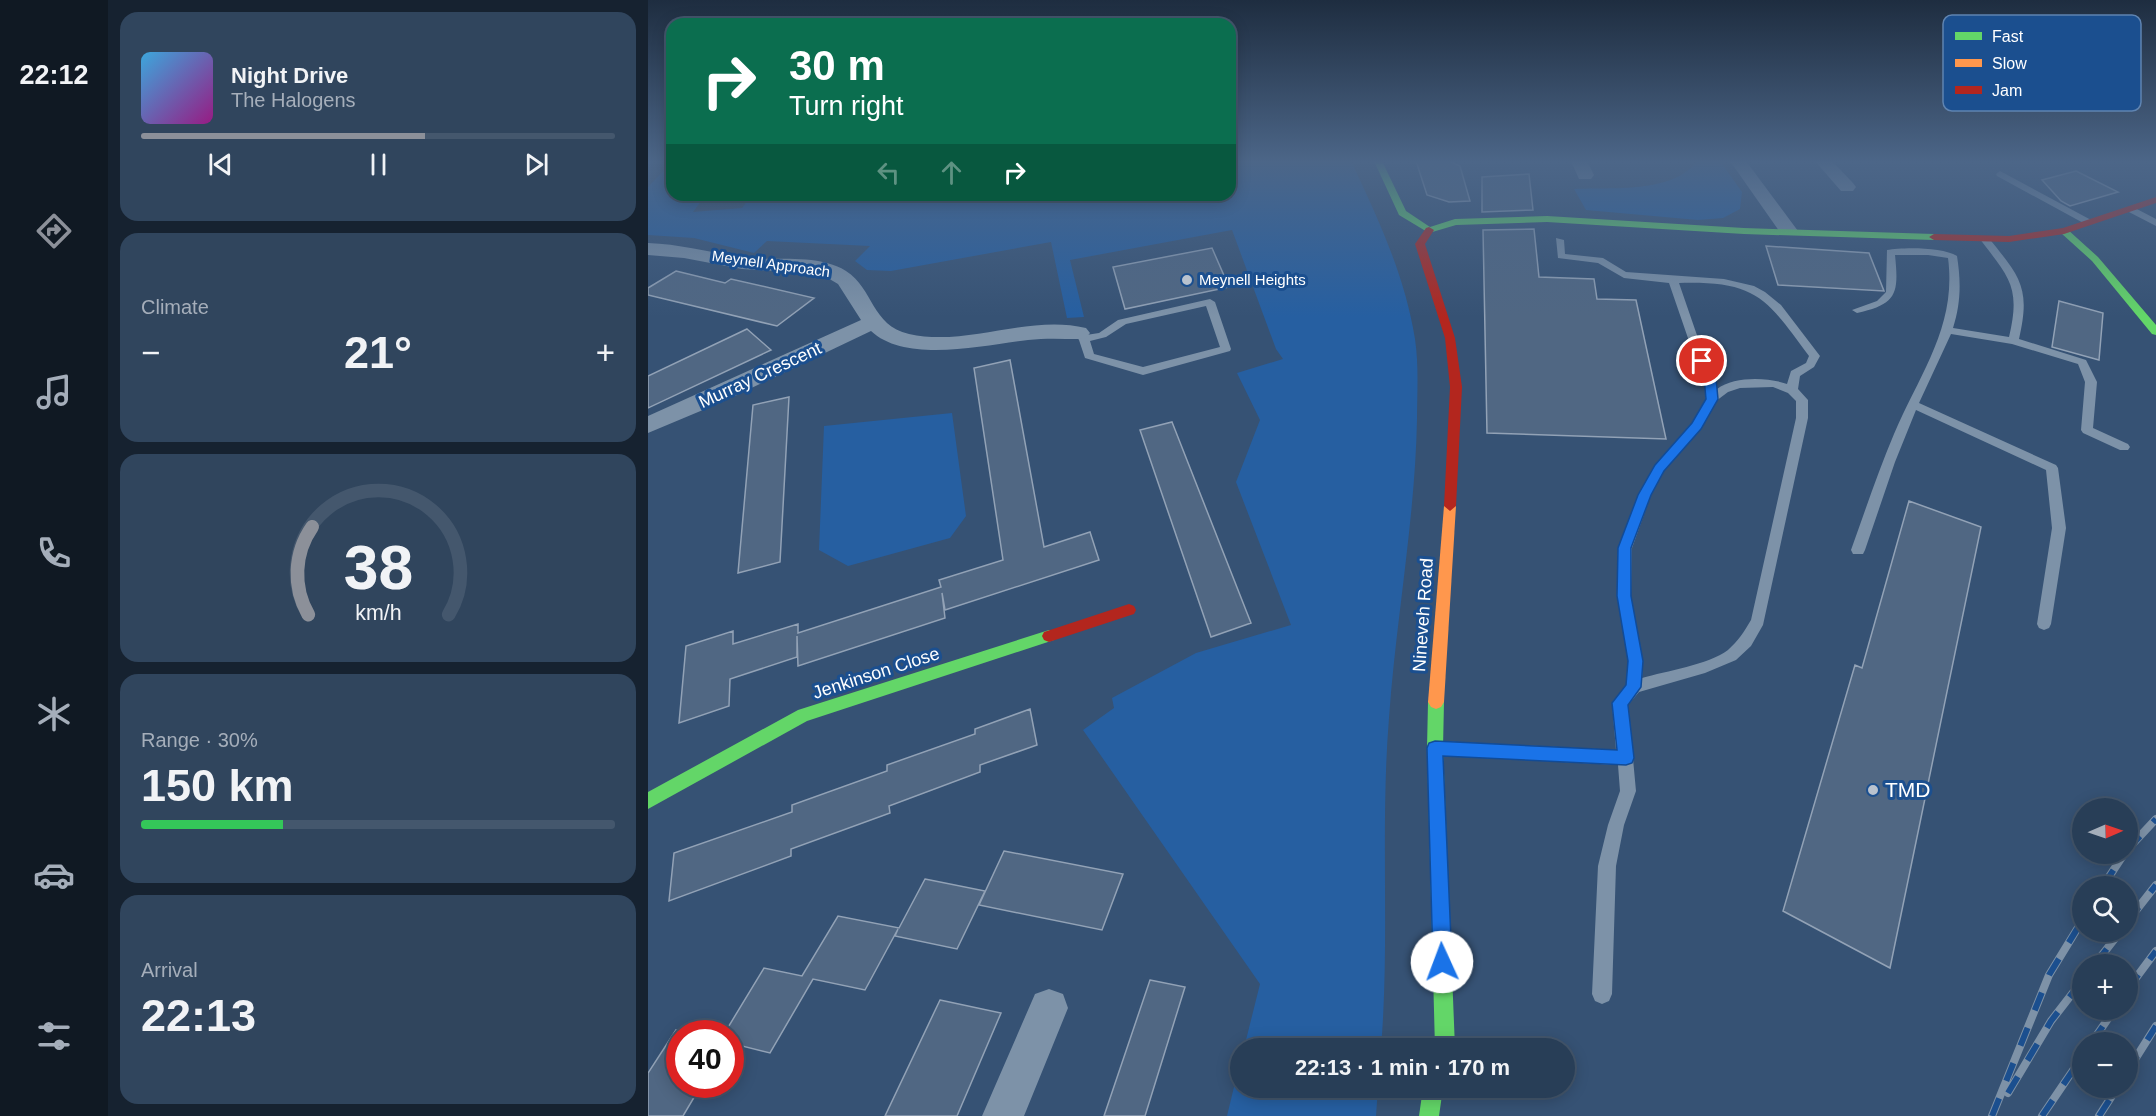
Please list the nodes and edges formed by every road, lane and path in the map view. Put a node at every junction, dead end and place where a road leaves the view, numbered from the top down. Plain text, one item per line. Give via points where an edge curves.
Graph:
1 (1402, 213) edge
2 (1776, 213) edge
3 (2072, 213) edge
4 (2118, 213) edge
5 (2138, 213) edge
6 (2090, 223) junction
7 (2156, 223) edge
8 (1429, 230) junction
9 (1789, 231) junction
10 (2064, 231) junction
11 (1985, 239) junction
12 (1559, 240) dead end
13 (648, 249) edge
14 (1673, 280) junction
15 (1857, 310) dead end
16 (872, 323) junction
17 (1946, 330) junction
18 (2156, 332) edge
19 (1082, 336) junction
20 (2013, 340) junction
21 (1792, 390) junction
22 (1712, 399) junction
23 (1914, 405) junction
24 (648, 425) edge
25 (2124, 447) dead end
26 (1857, 550) dead end
27 (1129, 610) dead end
28 (2044, 624) dead end
29 (1634, 687) junction
30 (1435, 748) junction
31 (1626, 758) junction
32 (648, 801) edge
33 (1602, 994) dead end
34 (1049, 1008) dead end
35 (1444, 1009) junction
36 (1440, 1038) edge
37 (1445, 1038) edge
38 (1431, 1098) edge
39 (1003, 1116) edge
40 (1428, 1116) edge

1 - 8 street
2 - 9 street
3 - 6 lane
4 - 6 street
5 - 7 lane
6 - 10 street
8 - 9 street via 1455,222 1547,219
8 - 30 street, Nineveh Road via 1420,244 1450,338 1456,387
9 - 11 street
10 - 11 street
10 - 18 street via 2095,259
11 - 20 lane via 2019,289 2020,313
12 - 14 lane via 1561,256 1600,260 1624,274
13 - 16 street, Meynell Approach via 673,249 743,263 818,268 838,274 851,286
14 - 21 lane via 1721,281 1759,292 1771,301 1815,356 1810,365 1795,374
14 - 22 lane via 1710,378
15 - 17 lane via 1876,307 1893,288 1890,252 1952,256 1956,274
16 - 19 street via 889,334 952,344 1026,334
16 - 24 street, Murray Crescent
17 - 20 lane
17 - 23 lane via 1936,362
19 - 19 lane via 1102,335 1122,322 1210,302 1226,349 1143,371 1089,356
20 - 25 lane via 2082,362 2091,382 2087,430
21 - 22 lane via 1774,383 1739,384
21 - 29 lane via 1802,400 1802,418 1758,621 1731,657
22 - 29 lane via 1697,426 1659,468 1624,548 1624,596 1636,661
23 - 26 lane via 1900,431
23 - 28 lane via 2052,468 2059,528
27 - 32 street, Jenkinson Close via 803,715
29 - 31 lane via 1620,703
30 - 31 lane
30 - 35 street, Nineveh Road
31 - 33 lane via 1628,791 1607,866
34 - 39 street
35 - 36 street, Nineveh Road
35 - 37 street, Nineveh Road
38 - 40 street

